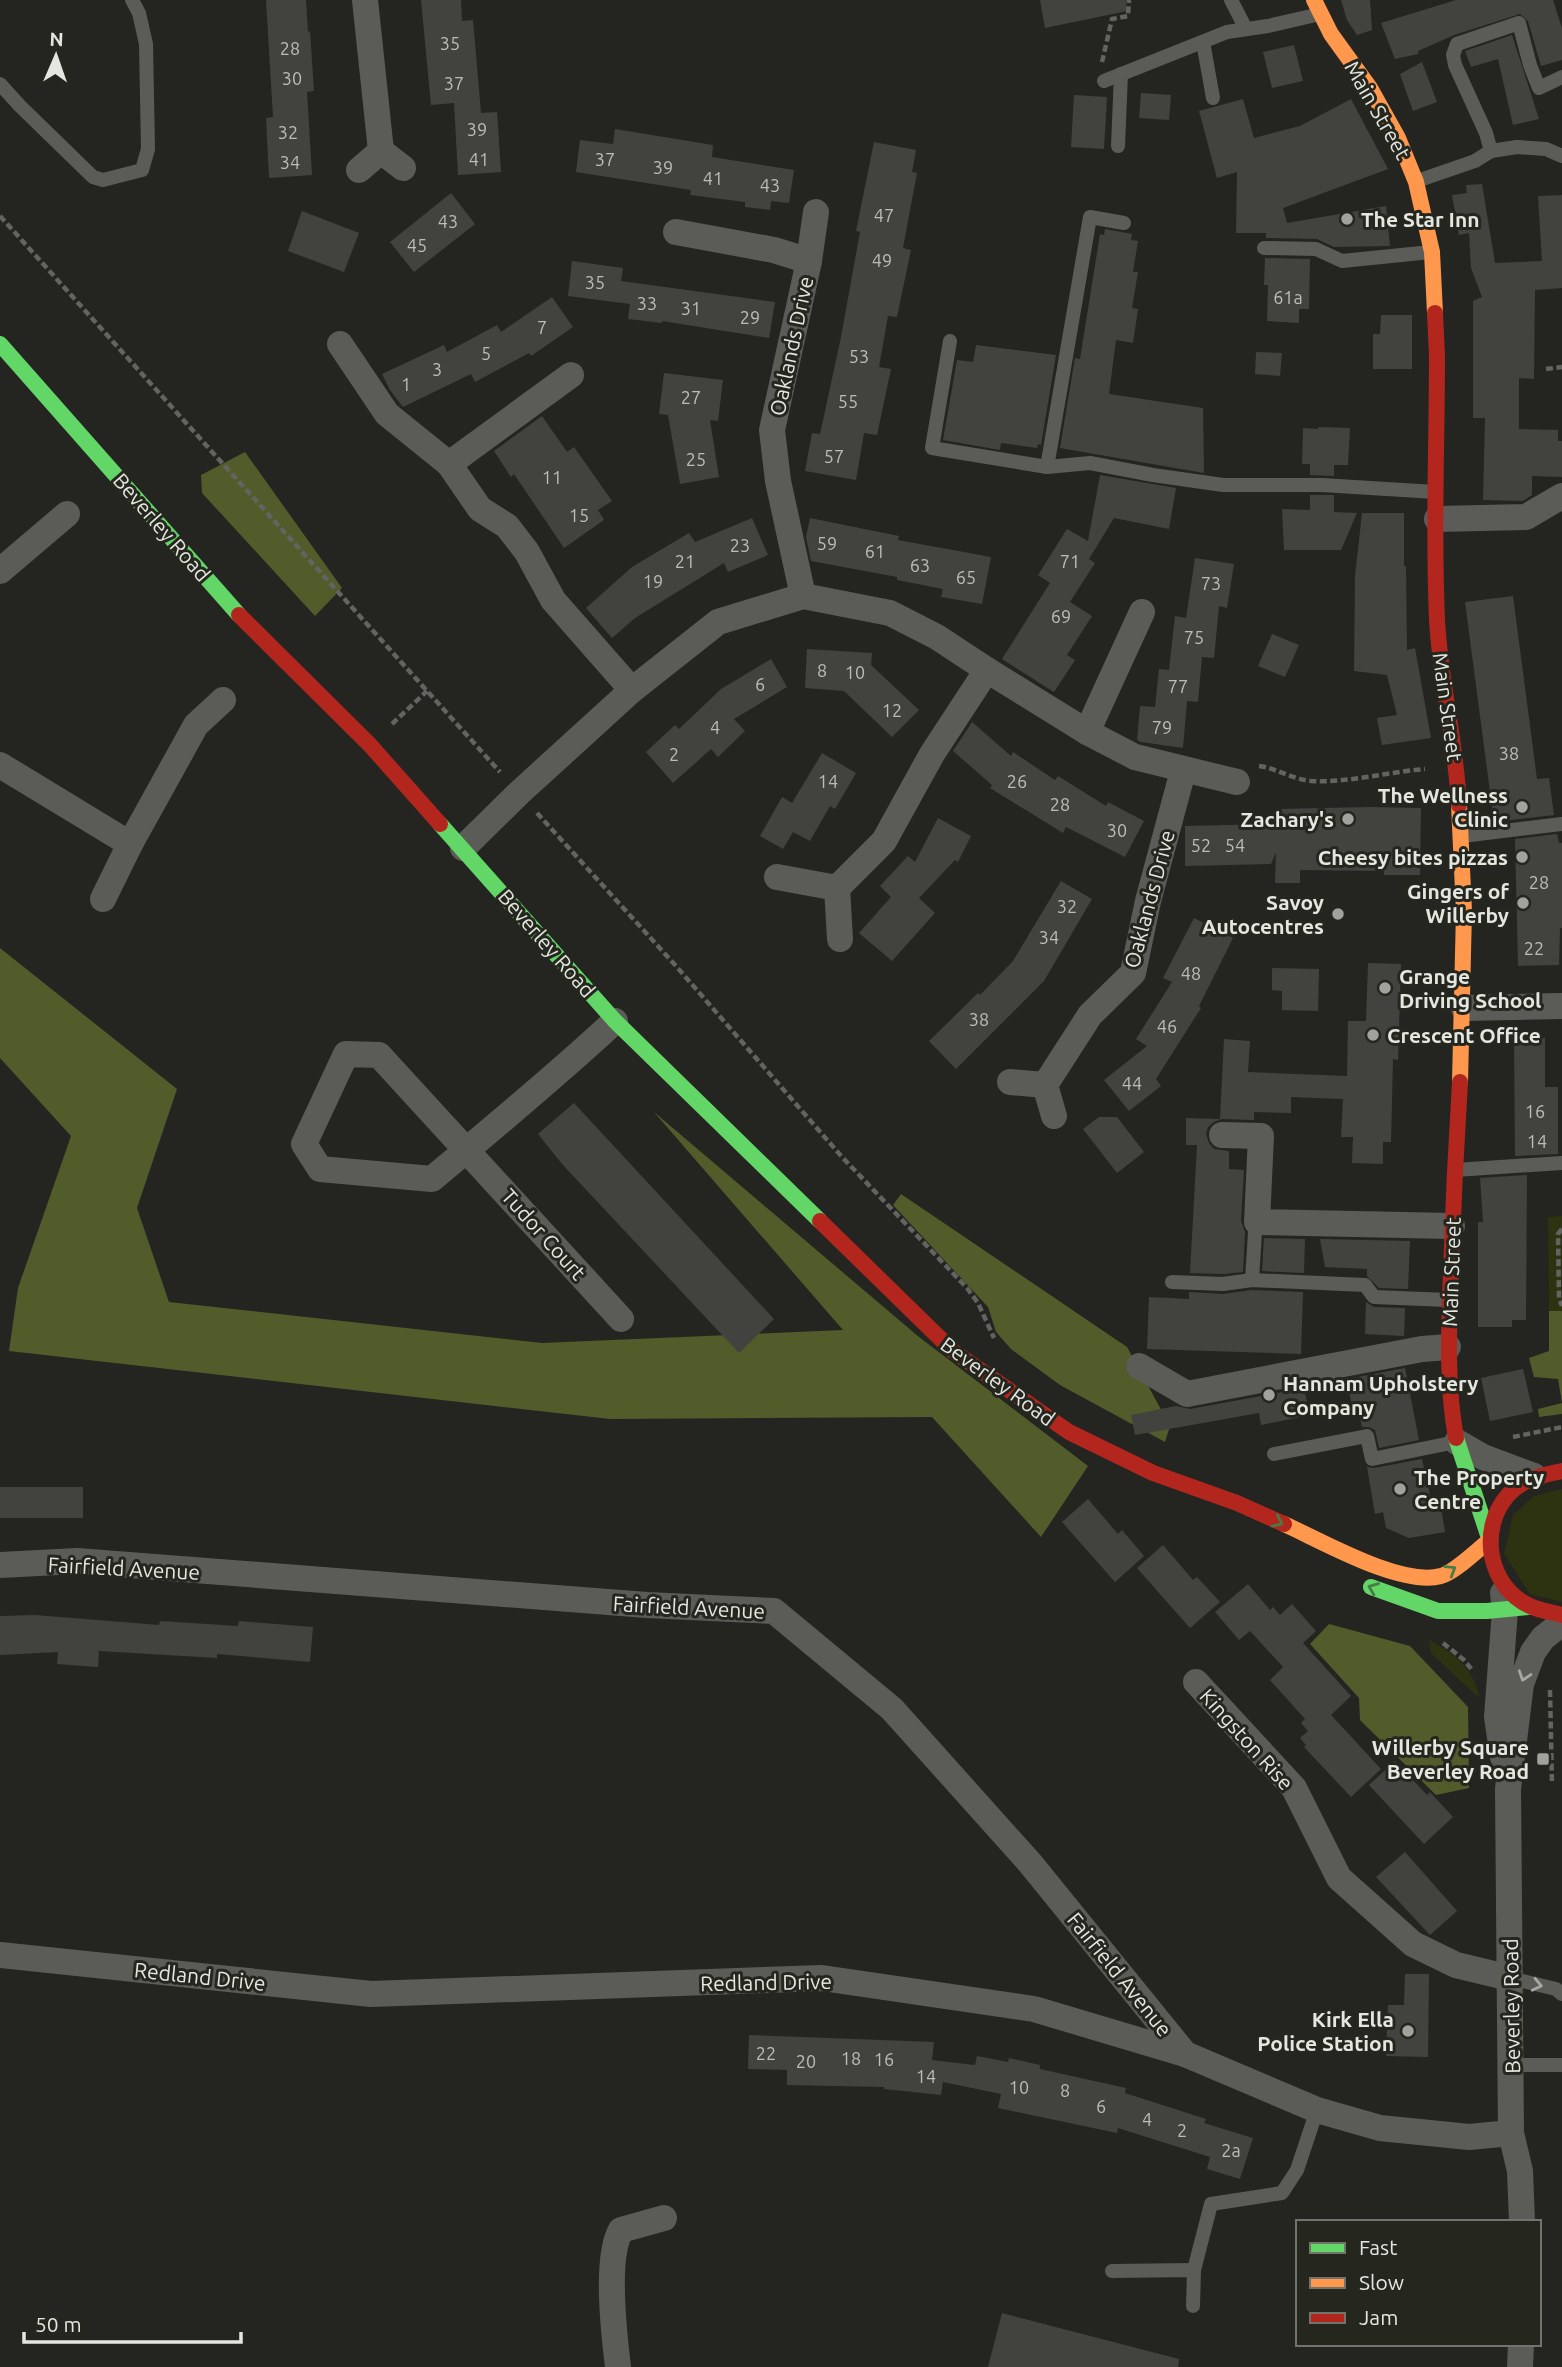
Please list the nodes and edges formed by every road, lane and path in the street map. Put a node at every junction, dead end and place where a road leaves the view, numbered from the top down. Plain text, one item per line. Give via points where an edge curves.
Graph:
1 (132, 0) edge
2 (365, 0) edge
3 (1129, 0) edge
4 (1231, 0) edge
5 (1317, 7) edge
6 (1246, 29) junction
7 (1203, 42) junction
8 (1121, 74) junction
9 (1562, 76) edge
10 (1104, 81) joint
11 (0, 84) edge
12 (1213, 98) dead end
13 (1118, 146) dead end
14 (381, 151) junction
15 (1491, 151) junction
16 (1562, 156) edge
17 (403, 167) dead end
18 (359, 170) dead end
19 (1416, 182) junction
20 (816, 212) dead end
21 (0, 216) edge
22 (1124, 223) dead end
23 (676, 232) dead end
24 (1264, 248) dead end
25 (1432, 252) junction
26 (809, 261) junction
27 (950, 341) dead end
28 (0, 344) edge
29 (340, 344) dead end
30 (1562, 367) edge
31 (1546, 369) dead end
32 (571, 375) dead end
33 (449, 464) junction
34 (1047, 467) junction
35 (1437, 492) junction
36 (1562, 496) edge
37 (67, 514) dead end
38 (1437, 519) junction
39 (0, 571) edge
40 (803, 596) junction
41 (1142, 612) dead end
42 (987, 670) junction
43 (632, 690) junction
44 (427, 691) junction
45 (223, 700) dead end
46 (1087, 732) junction
47 (370, 745) junction
48 (0, 765) edge
49 (1457, 766) junction
50 (1183, 771) junction
51 (503, 776) dead end
52 (1237, 782) joint
53 (533, 810) dead end
54 (1562, 824) edge
55 (1462, 836) junction
56 (130, 844) junction
57 (463, 848) junction
58 (777, 877) dead end
59 (837, 888) junction
60 (103, 899) dead end
61 (839, 939) dead end
62 (1562, 1006) edge
63 (1464, 1008) junction
64 (615, 1021) junction
65 (1010, 1082) dead end
66 (1045, 1085) junction
67 (1054, 1116) dead end
68 (1222, 1135) dead end
69 (467, 1149) junction
70 (1562, 1163) edge
71 (1454, 1170) junction
72 (1452, 1226) junction
73 (1562, 1229) edge
74 (1255, 1232) dead end
75 (1252, 1280) junction
76 (1172, 1282) dead end
77 (1450, 1300) junction
78 (1562, 1306) edge
79 (621, 1319) dead end
80 (1001, 1346) dead end
81 (1448, 1347) junction
82 (1139, 1366) dead end
83 (1562, 1427) edge
84 (1508, 1438) dead end
85 (1457, 1442) junction
86 (1274, 1454) dead end
87 (1552, 1471) edge
88 (1153, 1473) junction
89 (1223, 1515) dead end
90 (1489, 1540) junction
91 (0, 1565) edge
92 (1353, 1580) dead end
93 (1512, 1601) junction
94 (1437, 1611) junction
95 (1562, 1615) edge
96 (1562, 1623) edge
97 (1499, 1674) junction
98 (1196, 1682) dead end
99 (1550, 1686) dead end
100 (1552, 1784) dead end
101 (1508, 1789) junction
102 (0, 1955) edge
103 (1510, 1979) junction
104 (1562, 1994) edge
105 (1185, 2054) junction
106 (1512, 2065) junction
107 (1562, 2066) edge
108 (1317, 2110) junction
109 (1511, 2133) junction
110 (664, 2218) dead end
111 (1522, 2220) edge
112 (1194, 2270) junction
113 (1112, 2272) dead end
114 (1193, 2306) dead end
115 (1521, 2346) edge
116 (618, 2367) edge
117 (1520, 2367) edge

1 - 11 lane via 146,44 148,149 142,170 103,180 93,177
2 - 14 street
3 - 10 path via 1128,16 1112,19 1102,57
4 - 6 lane
5 - 6 lane via 1268,26
5 - 19 main road, Main Street via 1370,88
6 - 7 lane
7 - 8 lane
7 - 12 lane
8 - 10 lane
8 - 13 lane
9 - 15 lane via 1539,88 1519,23 1457,44 1455,65
14 - 17 street
14 - 18 street
15 - 16 lane via 1517,146
15 - 19 lane
19 - 25 main road, Main Street
20 - 26 street, Oaklands Drive
21 - 44 path
22 - 34 lane via 1090,217
23 - 26 street, Oaklands Drive via 775,250
24 - 25 lane via 1316,249 1342,261
25 - 35 main road, Main Street
26 - 40 street, Oaklands Drive via 772,430
27 - 34 lane via 932,448
28 - 47 main road, Beverley Road via 238,614
29 - 33 street via 387,414
30 - 31 path
32 - 33 street
33 - 43 street via 480,509 507,526 553,600
34 - 35 lane via 1090,463 1223,485
35 - 38 main road, Main Street
36 - 38 street via 1526,517
37 - 39 street
38 - 49 main road, Main Street via 1437,619
40 - 42 street via 890,613
40 - 43 street via 718,622
41 - 46 street
42 - 46 street
42 - 59 street via 932,754 884,841
43 - 57 street
44 - 47 path
44 - 51 path
45 - 56 street via 196,725
46 - 50 street via 1135,757
47 - 57 main road, Beverley Road
48 - 56 street
49 - 52 path via 1310,781 1251,766
49 - 55 main road, Main Street
50 - 52 street
50 - 66 street, Oaklands Drive via 1147,901 1133,973 1090,1015
53 - 80 path via 842,1157 960,1280
54 - 55 lane
55 - 63 main road, Main Street
56 - 60 street
57 - 64 main road, Beverley Road
58 - 59 street
59 - 61 street
62 - 63 street
63 - 71 main road, Main Street
64 - 69 street, Tudor Court
64 - 88 main road, Beverley Road via 953,1351 1069,1432
65 - 66 street
66 - 67 street
68 - 72 street via 1261,1136 1258,1222
69 - 69 street, Tudor Court via 432,1179 320,1169 304,1144 346,1054 379,1055
69 - 79 street, Tudor Court
70 - 71 lane
71 - 72 main road, Main Street
72 - 77 main road, Main Street
73 - 78 path via 1558,1234
74 - 75 lane
75 - 76 lane
75 - 77 lane via 1365,1285 1374,1297
77 - 81 main road, Main Street
81 - 82 street via 1187,1395
81 - 85 main road, Main Street
83 - 84 path
85 - 86 lane via 1372,1459 1367,1436
85 - 87 street via 1483,1457
85 - 90 main road, Main Street
87 - 90 main road via 1516,1487 1503,1501 1493,1518
88 - 89 main road, Beverley Road
88 -> 90 main road, Beverley Road via 1415,1578 1443,1576
90 - 93 main road, Main Street via 1494,1570
91 - 105 street, Fairfield Avenue via 77,1561 774,1611 892,1709 1030,1863
94 -> 92 main road, Beverley Road
93 - 94 main road, Beverley Road
93 - 95 main road
93 - 97 street, Beverley Road
94 - 97 street, Beverley Road via 1483,1630 1493,1644
96 -> 101 street, Beverley Road via 1533,1652 1521,1684
97 - 101 street, Beverley Road via 1497,1717
98 - 103 street, Kingston Rise via 1294,1788 1339,1878 1413,1944 1456,1965
99 - 100 path
101 - 103 street, Beverley Road
102 - 105 street, Redland Drive via 371,1994 822,1978 1034,2009
103 -> 104 lane
103 - 106 street, Beverley Road
105 - 108 street, Redland Drive
106 - 107 lane
106 - 109 street, Beverley Road
108 - 109 street, Redland Drive via 1380,2128 1469,2137
108 - 112 lane via 1297,2170 1282,2193 1211,2204
109 - 111 street, Beverley Road via 1520,2171
110 - 116 street via 621,2230 614,2241
112 - 113 lane
112 - 114 lane
115 - 117 street

